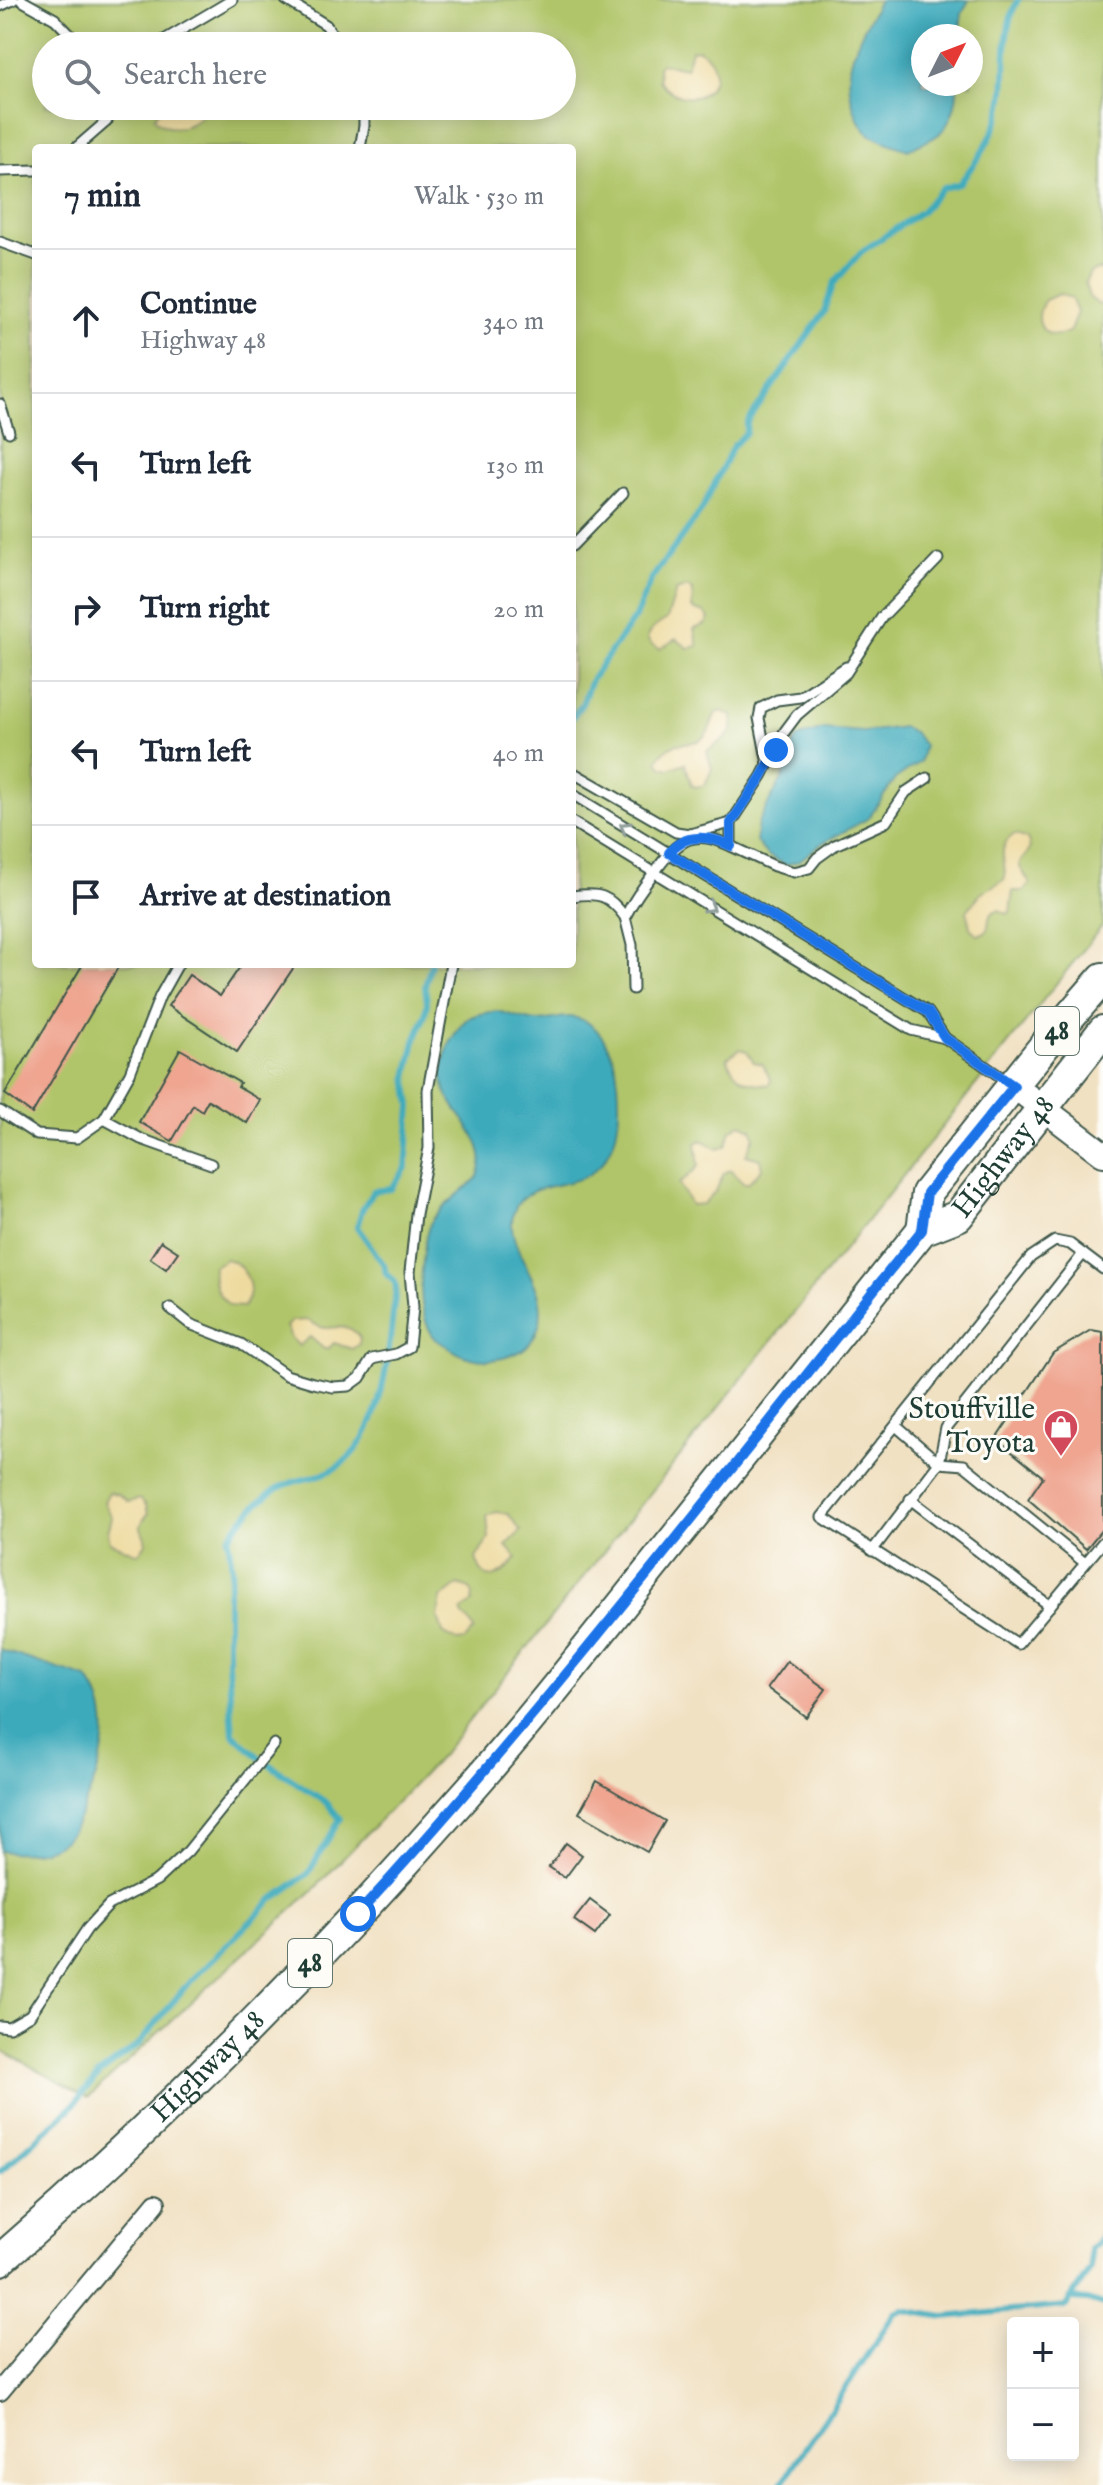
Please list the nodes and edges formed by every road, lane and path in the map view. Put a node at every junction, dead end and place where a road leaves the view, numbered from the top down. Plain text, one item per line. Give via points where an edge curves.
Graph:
1 (13, 0) edge
2 (21, 0) edge
3 (232, 0) edge
4 (286, 0) edge
5 (0, 6) edge
6 (68, 32) edge
7 (178, 32) edge
8 (331, 32) edge
9 (107, 120) edge
10 (363, 120) edge
11 (81, 144) edge
12 (360, 144) edge
13 (32, 170) edge
14 (0, 171) edge
15 (0, 242) edge
16 (32, 254) edge
17 (0, 404) edge
18 (9, 432) dead end
19 (623, 493) dead end
20 (576, 542) edge
21 (938, 559) dead end
22 (853, 663) junction
23 (768, 766) junction
24 (576, 774) edge
25 (927, 778) dead end
26 (576, 796) edge
27 (731, 823) junction
28 (576, 824) edge
29 (731, 846) junction
30 (669, 853) junction
31 (654, 872) junction
32 (576, 895) edge
33 (625, 917) junction
34 (176, 968) edge
35 (450, 968) edge
36 (1103, 978) edge
37 (633, 989) dead end
38 (1103, 1031) edge
39 (945, 1038) junction
40 (1014, 1086) junction
41 (1042, 1109) junction
42 (0, 1111) edge
43 (104, 1119) junction
44 (1103, 1154) edge
45 (211, 1164) dead end
46 (922, 1230) junction
47 (1083, 1254) junction
48 (1103, 1269) edge
49 (170, 1308) dead end
50 (896, 1426) junction
51 (939, 1463) junction
52 (910, 1499) junction
53 (1103, 1542) edge
54 (872, 1551) junction
55 (1085, 1563) junction
56 (1050, 1606) junction
57 (272, 1746) dead end
58 (0, 2026) edge
59 (156, 2203) dead end
60 (0, 2260) edge
61 (0, 2391) edge

1 - 5 lane
2 - 6 lane
3 - 7 lane
4 - 8 lane
9 - 11 lane
10 - 12 lane
13 - 14 lane
15 - 16 lane
17 - 18 lane
19 - 20 lane
21 - 22 lane via 882,617
22 - 23 lane via 797,715
22 - 23 lane via 800,697 761,708
23 - 27 lane
24 - 27 lane via 676,832 690,834
25 - 29 lane via 906,792 886,822 835,845 809,868 794,872
30 -> 26 lane
27 - 29 lane
28 - 31 lane
29 - 30 lane via 695,838
30 - 31 lane
30 - 39 lane via 928,1012
31 - 33 lane
31 -> 39 lane via 911,1030
32 - 33 lane via 604,896
33 - 37 lane
34 - 43 lane
35 - 49 lane via 428,1090 429,1148 416,1214 411,1342 405,1350 372,1359 349,1386 333,1387 286,1375 241,1344 190,1324
36 - 40 main road, Highway 48 / 48
38 - 41 main road, Highway 48 / 48
39 - 40 lane
40 - 41 street
40 - 46 main road, Highway 48 / 48 via 927,1193
41 - 44 street
41 - 46 main road, Highway 48 / 48 via 958,1216
42 - 43 lane via 37,1135 77,1138
43 - 45 lane via 141,1139
46 - 60 main road, Highway 48 / 48 via 461,1800 184,2093
47 - 48 lane
47 - 50 lane via 1055,1241 1031,1257
47 - 51 lane via 946,1428
50 - 51 lane
50 - 54 lane via 822,1517
51 - 52 lane
51 - 55 lane via 964,1465
52 - 54 lane
52 - 56 lane
53 - 55 lane
54 - 56 lane via 1018,1644
55 - 56 lane
57 - 58 lane via 188,1851 157,1880 109,1905 87,1929 30,2015 9,2027
59 - 61 street

